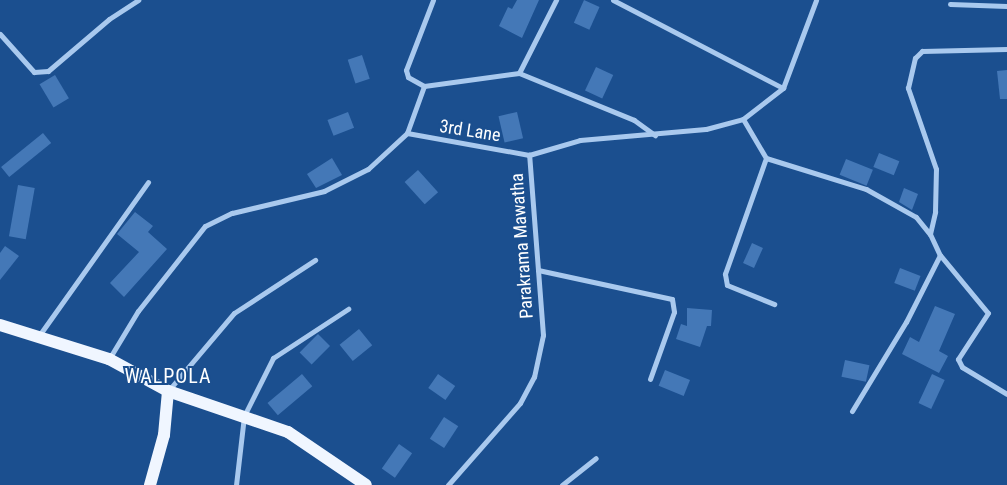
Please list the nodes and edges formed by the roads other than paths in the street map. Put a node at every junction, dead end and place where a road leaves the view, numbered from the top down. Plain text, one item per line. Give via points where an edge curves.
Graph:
1 (138, 0) edge
2 (433, 0) edge
3 (556, 0) edge
4 (613, 0) edge
5 (816, 0) edge
6 (950, 4) dead end
7 (1007, 6) edge
8 (0, 34) edge
9 (1007, 49) edge
10 (519, 73) junction
11 (424, 86) junction
12 (783, 88) junction
13 (743, 118) junction
14 (407, 133) junction
15 (655, 134) junction
16 (529, 155) junction
17 (766, 158) junction
18 (148, 182) dead end
19 (930, 234) junction
20 (940, 255) junction
21 (315, 260) dead end
22 (538, 270) junction
23 (774, 304) dead end
24 (348, 309) dead end
25 (0, 325) edge
26 (38, 337) junction
27 (109, 359) junction
28 (650, 379) dead end
29 (168, 391) junction
30 (1007, 394) edge
31 (852, 411) dead end
32 (244, 416) junction
33 (596, 458) dead end
34 (150, 485) edge
35 (236, 485) edge
36 (366, 485) edge
37 (448, 485) edge
38 (562, 485) edge

1 - 8 street via 109,19 48,71 34,72
2 - 11 street via 406,70 408,77
3 - 10 street
4 - 12 street
5 - 12 street
6 - 7 street
9 - 19 street via 922,51 914,58 908,88 936,170 935,212
10 - 11 street
10 - 15 street via 634,120
11 - 14 street
12 - 13 street, Parakrama Mawatha
13 - 15 street, Parakrama Mawatha via 706,129
13 - 17 street
14 - 16 street, 3rd Lane
14 - 27 street via 368,169 347,183 299,200 232,213 205,226 138,311
15 - 16 street, Parakrama Mawatha via 580,140
16 - 22 street, Parakrama Mawatha
17 - 19 street via 866,189 916,217
17 - 23 street via 725,274 727,285
18 - 26 street
19 - 20 street
20 - 30 street via 988,313 958,359 962,367
20 - 31 street via 906,322
21 - 29 street via 234,313
22 - 28 street via 672,299 674,312
22 - 37 street, Parakrama Mawatha via 543,336 534,377 520,403
24 - 32 street via 273,358
25 - 26 main road
26 - 27 main road
27 - 29 main road
29 - 32 main road
29 - 34 main road via 164,435
32 - 35 street
32 - 36 main road via 288,432
33 - 38 street

